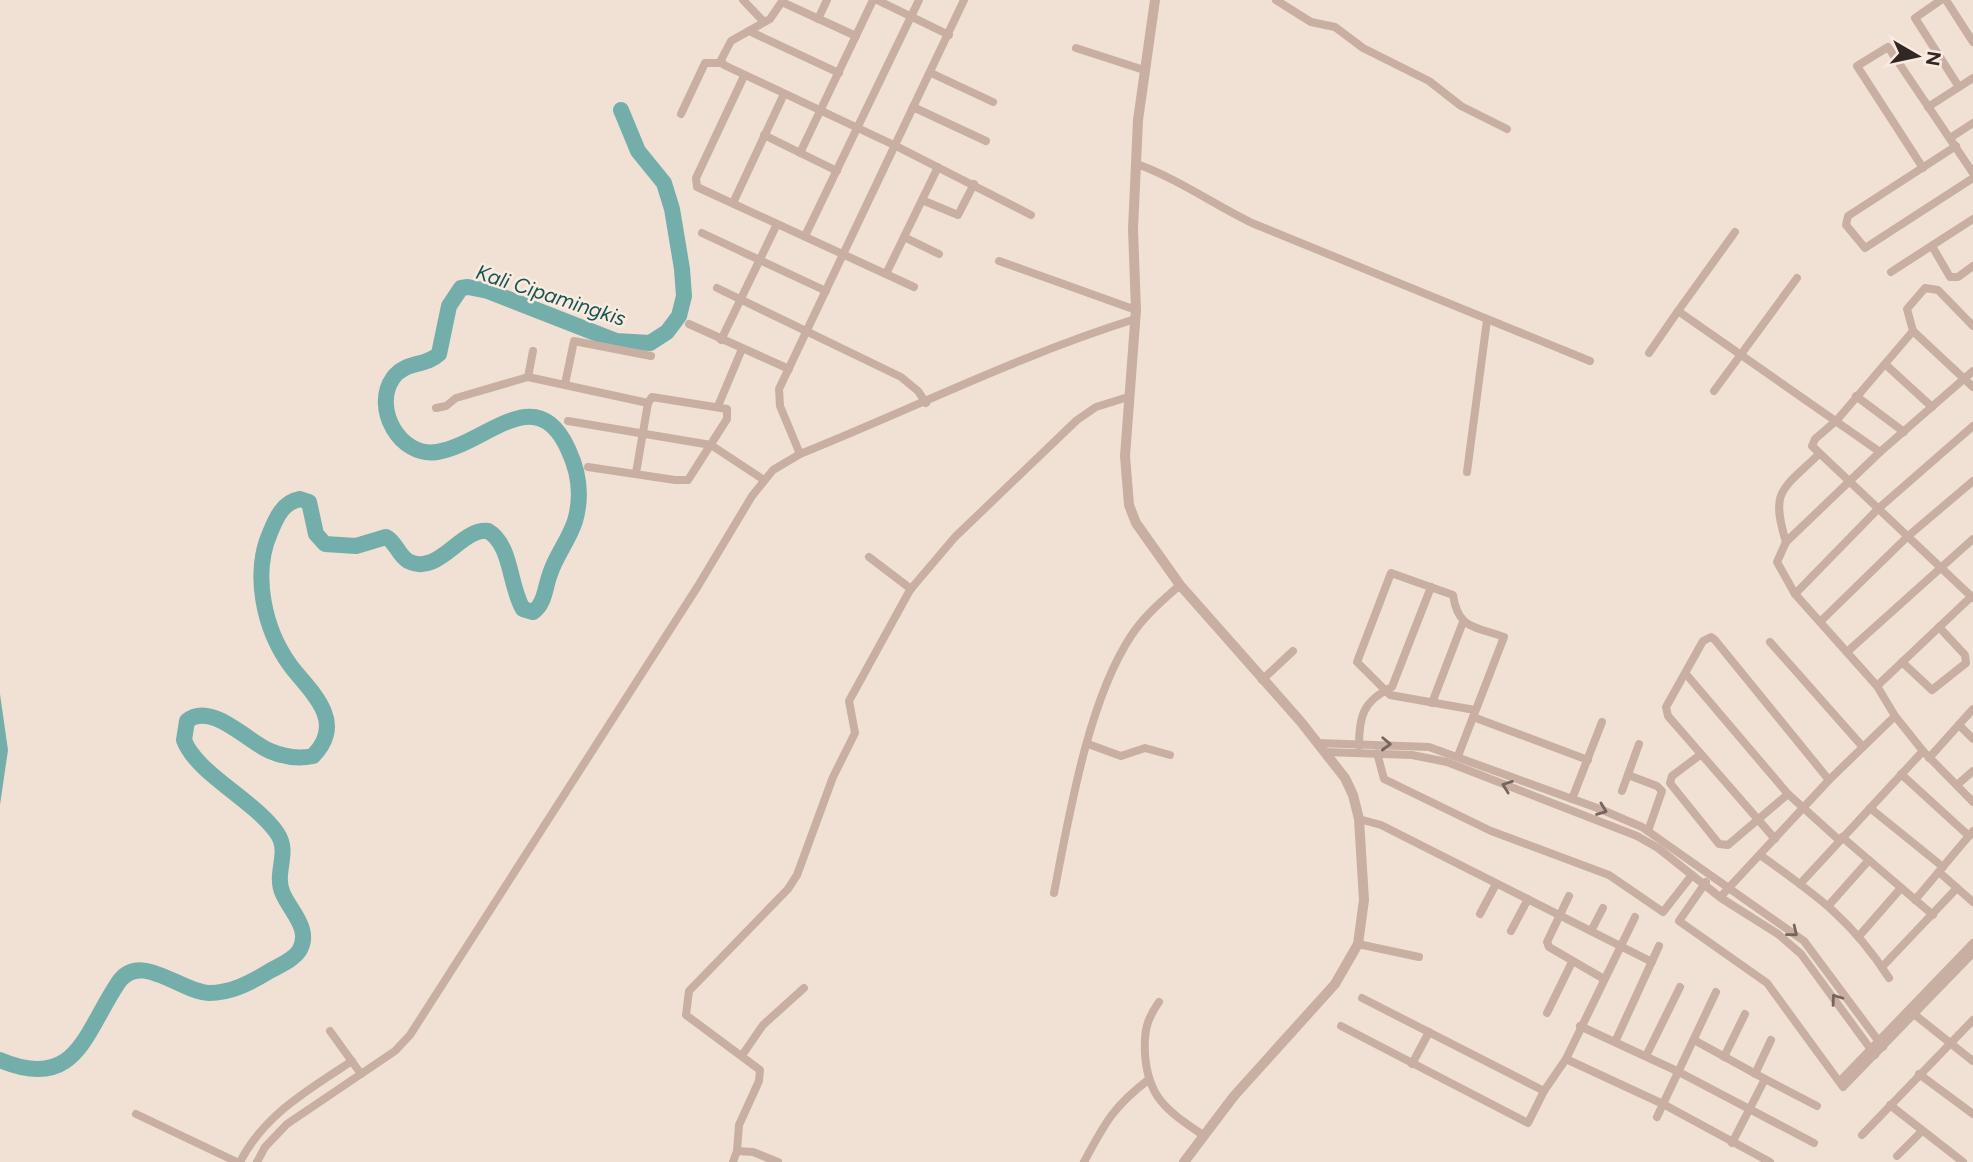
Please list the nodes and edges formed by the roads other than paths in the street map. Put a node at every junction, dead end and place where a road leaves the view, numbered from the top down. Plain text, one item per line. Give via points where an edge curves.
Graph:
1 (743, 0) edge
2 (827, 0) edge
3 (875, 0) edge
4 (919, 0) edge
5 (964, 0) edge
6 (1155, 0) edge
7 (1276, 0) edge
8 (1943, 0) edge
9 (783, 1) edge
10 (911, 16) junction
11 (818, 19) junction
12 (764, 22) junction
13 (749, 32) junction
14 (949, 35) junction
15 (856, 36) junction
16 (1973, 42) edge
17 (1076, 48) dead end
18 (722, 63) junction
19 (1144, 70) junction
20 (839, 73) junction
21 (931, 73) junction
22 (744, 76) junction
23 (1973, 78) edge
24 (1959, 87) junction
25 (783, 94) junction
26 (993, 102) dead end
27 (913, 107) junction
28 (1928, 107) junction
29 (820, 111) junction
30 (681, 114) dead end
31 (1973, 123) edge
32 (858, 128) junction
33 (1507, 129) dead end
34 (764, 135) junction
35 (1950, 138) junction
36 (986, 141) dead end
37 (896, 146) junction
38 (1956, 146) junction
39 (800, 153) junction
40 (1142, 166) junction
41 (937, 167) junction
42 (1923, 168) junction
43 (837, 171) junction
44 (1973, 175) edge
45 (974, 184) junction
46 (922, 200) junction
47 (733, 203) junction
48 (1031, 215) dead end
49 (1973, 219) edge
50 (777, 224) junction
51 (1735, 232) dead end
52 (702, 233) dead end
53 (805, 236) junction
54 (904, 237) junction
55 (1932, 246) junction
56 (939, 254) dead end
57 (844, 255) junction
58 (760, 260) junction
59 (999, 261) dead end
60 (1973, 265) edge
61 (1891, 272) dead end
62 (886, 274) junction
63 (1797, 278) dead end
64 (914, 287) dead end
65 (717, 288) dead end
66 (826, 291) junction
67 (740, 299) junction
68 (1678, 311) junction
69 (1135, 314) junction
70 (1487, 320) junction
71 (1972, 323) edge
72 (689, 324) dead end
73 (1913, 331) junction
74 (807, 332) junction
75 (721, 340) junction
76 (742, 349) junction
77 (533, 351) dead end
78 (1649, 353) dead end
79 (1742, 354) junction
80 (651, 356) dead end
81 (1590, 361) dead end
82 (1885, 364) junction
83 (789, 369) junction
84 (1973, 371) edge
85 (528, 377) junction
86 (1964, 378) junction
87 (565, 384) junction
88 (1973, 387) edge
89 (1714, 391) dead end
90 (1856, 396) junction
91 (1128, 397) junction
92 (648, 402) junction
93 (926, 403) junction
94 (718, 406) junction
95 (1933, 407) junction
96 (436, 408) dead end
97 (1837, 420) junction
98 (568, 421) dead end
99 (1973, 426) edge
100 (643, 432) junction
101 (1904, 432) junction
102 (711, 445) junction
103 (1880, 452) junction
104 (800, 454) junction
105 (1818, 454) junction
106 (588, 467) dead end
107 (1467, 472) dead end
108 (636, 473) junction
109 (764, 480) junction
110 (1973, 481) edge
111 (1851, 482) junction
112 (1879, 508) junction
113 (1907, 537) junction
114 (1973, 539) edge
115 (1786, 542) junction
116 (869, 557) dead end
117 (1942, 569) junction
118 (1180, 585) junction
119 (1431, 587) junction
120 (911, 589) junction
121 (1795, 594) junction
122 (1971, 594) edge
123 (1822, 621) junction
124 (1463, 622) junction
125 (1939, 627) junction
126 (1770, 642) dead end
127 (1293, 651) dead end
128 (1847, 652) junction
129 (1902, 662) junction
130 (1686, 674) junction
131 (1264, 678) junction
132 (1877, 686) junction
133 (1385, 690) junction
134 (1432, 704) junction
135 (1973, 709) edge
136 (1474, 713) junction
137 (1895, 716) junction
138 (1602, 722) dead end
139 (1959, 724) junction
140 (1973, 739) edge
141 (1318, 743) junction
142 (1359, 743) junction
143 (1088, 744) junction
144 (1639, 744) dead end
145 (1862, 746) junction
146 (1325, 752) junction
147 (1358, 753) junction
148 (1377, 753) junction
149 (1170, 755) dead end
150 (1700, 755) junction
151 (1926, 755) junction
152 (1458, 756) junction
153 (1588, 760) junction
154 (1973, 771) edge
155 (1901, 774) junction
156 (1628, 775) junction
157 (1829, 780) junction
158 (1957, 785) junction
159 (1973, 788) edge
160 (1622, 791) dead end
161 (1788, 794) junction
162 (1573, 799) junction
163 (1971, 800) edge
164 (1805, 807) junction
165 (1870, 808) junction
166 (1363, 820) junction
167 (1756, 821) junction
168 (1648, 831) junction
169 (1971, 833) edge
170 (1841, 838) junction
171 (1775, 839) junction
172 (1760, 855) junction
173 (1869, 860) junction
174 (1941, 869) junction
175 (1692, 875) junction
176 (1710, 876) junction
177 (1496, 884) junction
178 (1704, 884) junction
179 (1800, 884) junction
180 (1901, 888) junction
181 (1957, 888) junction
182 (1727, 890) junction
183 (1054, 892) dead end
184 (1569, 896) dead end
185 (1721, 898) junction
186 (1528, 899) junction
187 (1915, 900) junction
188 (1973, 902) edge
189 (1829, 905) junction
190 (1603, 908) dead end
191 (1480, 914) dead end
192 (1560, 915) junction
193 (1933, 915) junction
194 (1635, 917) dead end
195 (1510, 931) dead end
196 (1591, 931) junction
197 (1860, 935) junction
198 (1973, 943) edge
199 (1363, 944) junction
200 (1621, 946) junction
201 (1659, 946) dead end
202 (1973, 953) edge
203 (1419, 957) dead end
204 (1572, 962) junction
205 (1652, 962) junction
206 (1882, 967) junction
207 (1889, 978) dead end
208 (1604, 979) junction
209 (1680, 987) dead end
210 (804, 988) dead end
211 (1716, 992) dead end
212 (1363, 998) dead end
213 (1159, 1002) dead end
214 (1911, 1012) junction
215 (1546, 1013) dead end
216 (1745, 1014) dead end
217 (1973, 1020) edge
218 (1341, 1026) dead end
219 (1580, 1026) junction
220 (330, 1031) dead end
221 (1429, 1032) junction
222 (1694, 1040) junction
223 (1771, 1040) dead end
224 (1615, 1042) junction
225 (1949, 1044) junction
226 (1876, 1048) junction
227 (743, 1054) junction
228 (1646, 1056) junction
229 (1724, 1057) junction
230 (1566, 1059) junction
231 (352, 1061) junction
232 (1973, 1061) edge
233 (1412, 1063) junction
234 (1677, 1071) junction
235 (361, 1074) junction
236 (1755, 1074) junction
237 (1919, 1074) junction
238 (1765, 1079) junction
239 (1148, 1080) junction
240 (1544, 1091) junction
241 (291, 1102) junction
242 (1663, 1104) junction
243 (1890, 1105) junction
244 (1817, 1106) dead end
245 (1750, 1111) junction
246 (135, 1114) dead end
247 (1973, 1114) edge
248 (300, 1115) junction
249 (1657, 1116) dead end
250 (1922, 1130) junction
251 (1203, 1135) junction
252 (1862, 1135) dead end
253 (1732, 1143) junction
254 (1814, 1143) dead end
255 (737, 1151) junction
256 (1897, 1156) dead end
257 (238, 1162) edge
258 (257, 1162) edge
259 (733, 1162) edge
260 (778, 1162) edge
261 (1084, 1162) edge
262 (1184, 1162) edge
263 (1770, 1162) edge
264 (1964, 1162) edge

1 - 12 street
2 - 11 street
3 - 10 street
3 - 15 street
4 - 10 street
5 - 14 street
6 - 19 street
7 - 33 street via 1311,22 1335,27 1363,48 1429,81 1461,106
8 - 16 street
8 - 24 street via 1915,18
9 - 11 street
9 - 12 street
10 - 14 street
10 - 32 street
11 - 15 street
12 - 13 street
13 - 18 street via 727,46
13 - 20 street
14 - 21 street
15 - 20 street
17 - 19 street
18 - 22 street
18 - 30 street via 705,63
19 - 40 street
20 - 29 street
21 - 26 street
21 - 27 street
22 - 25 street
22 - 47 street via 696,181 700,189
23 - 24 street
24 - 28 street
25 - 29 street
25 - 34 street
27 - 36 street
27 - 37 street
28 - 35 street
28 - 42 street via 1888,47 1857,66
29 - 32 street
29 - 39 street
31 - 35 street
32 - 37 street
32 - 43 street
34 - 39 street
34 - 47 street
35 - 38 street
37 - 41 street
37 - 57 street
38 - 42 street
38 - 44 street
39 - 43 street
40 - 69 street via 1133,229
40 - 70 street via 1252,223
41 - 45 street
41 - 46 street
42 - 44 street via 1848,216 1845,223 1862,247
43 - 53 street
45 - 46 street via 958,215
45 - 48 street
46 - 54 street
47 - 50 street
49 - 55 street
50 - 53 street
50 - 58 street
51 - 68 street
52 - 58 street
53 - 57 street
54 - 56 street
54 - 62 street
55 - 60 street via 1950,277 1958,277
55 - 61 street
57 - 62 street
57 - 66 street
58 - 66 street
58 - 67 street
59 - 69 street
62 - 64 street
63 - 79 street
65 - 67 street
66 - 74 street
67 - 74 street
67 - 75 street
68 - 78 street
68 - 79 street
69 - 91 street
69 - 93 street
70 - 81 street
70 - 107 street
71 - 73 street via 1938,290 1928,287 1907,309
72 - 75 street
73 - 82 street
73 - 86 street
74 - 83 street
74 - 93 street via 901,377
75 - 76 street
76 - 83 street
76 - 94 street
77 - 85 street
79 - 89 street
79 - 97 street
80 - 87 street via 574,341
82 - 90 street
82 - 95 street
83 - 104 street via 778,397
84 - 86 street
85 - 87 street
85 - 96 street
86 - 88 street
86 - 95 street
87 - 92 street
90 - 97 street
90 - 101 street
91 - 118 street via 1125,473 1129,505 1136,523
91 - 120 street via 1096,407 1077,420 984,507
92 - 94 street via 656,396
92 - 100 street
93 - 104 street
94 - 102 street via 727,409 728,415
95 - 101 street
97 - 103 street
97 - 105 street via 1812,443
98 - 100 street
99 - 112 street
100 - 102 street
100 - 108 street
101 - 103 street
102 - 108 street via 688,480
102 - 109 street
103 - 111 street
104 - 109 street
105 - 111 street
105 - 115 street via 1779,496 1777,510
106 - 108 street
109 - 235 street via 420,1021 395,1051
110 - 113 street
111 - 112 street
111 - 115 street
112 - 113 street
112 - 121 street
113 - 117 street
113 - 123 street
114 - 117 street
115 - 121 street via 1777,567
116 - 120 street
117 - 122 street
117 - 128 street
118 - 131 street
118 - 143 street via 1131,636
119 - 124 street via 1453,595 1456,614
119 - 133 street via 1392,687
119 - 133 street via 1391,573 1357,663
120 - 227 street via 849,701 855,733 833,777 797,875 689,991 686,1015
121 - 123 street
122 - 125 street
123 - 128 street
124 - 134 street
124 - 136 street via 1504,636
125 - 129 street
125 - 129 street via 1965,655 1966,663 1928,690
126 - 145 street
127 - 131 street
128 - 132 street
129 - 132 street
130 - 150 street via 1667,712
130 - 157 street via 1703,641 1711,637
130 - 161 street
131 - 141 street
132 - 137 street
133 - 134 street via 1399,698
133 - 142 street via 1376,694 1359,722
134 - 136 street
135 - 139 street
136 - 152 street
136 - 153 street
137 - 145 street
137 - 151 street
138 - 153 street
139 - 140 street
139 - 151 street
141 - 142 street
141 - 146 street
142 - 147 street
142 -> 152 street via 1418,746
143 - 149 street via 1121,755 1144,748
143 - 183 street
144 - 156 street
145 - 157 street
146 - 147 street
146 - 166 street via 1350,786
147 - 148 street
175 -> 148 street via 1658,848 1620,829 1447,762
148 - 175 street via 1384,779 1491,831 1609,875 1663,912
150 - 167 street
150 - 167 street via 1672,776 1670,783 1719,844 1728,845
151 - 155 street
151 - 158 street
152 - 162 street
153 - 162 street
154 - 158 street
155 - 165 street
155 - 169 street
156 - 160 street
156 - 168 street via 1662,791
157 - 164 street
158 - 163 street
159 - 163 street
161 - 164 street
161 - 167 street
162 -> 168 street
164 - 170 street
164 - 171 street
165 - 170 street
165 - 174 street
166 - 177 street
166 - 199 street
167 - 171 street
168 - 176 street
169 - 174 street
170 - 173 street
170 - 179 street
171 - 172 street
172 - 179 street
172 - 182 street
173 - 180 street
173 - 189 street
174 - 181 street
174 - 187 street
175 - 178 street
176 - 178 street
176 - 182 street
177 - 186 street
177 - 191 street
178 - 185 street
178 - 226 street via 1679,921 1767,983 1843,1087
179 - 189 street
180 - 187 street
180 - 197 street
181 - 188 street
181 - 193 street
182 - 185 street
182 -> 226 street via 1804,941
184 - 192 street
226 -> 185 street via 1801,954
186 - 192 street
186 - 195 street
187 - 193 street
189 - 197 street
190 - 196 street
192 - 196 street
192 - 204 street via 1547,942
193 - 206 street
194 - 200 street
196 - 200 street
197 - 206 street
198 - 214 street
199 - 203 street
199 - 251 street via 1335,984
200 - 205 street
200 - 208 street
201 - 205 street
202 - 214 street
204 - 208 street
204 - 215 street
205 - 224 street
206 - 207 street
208 - 219 street
209 - 228 street
210 - 227 street via 763,1025
211 - 222 street
212 - 221 street
213 - 239 street via 1145,1027
214 - 225 street
214 - 226 street
216 - 229 street
217 - 225 street
218 - 233 street
219 - 224 street
219 - 230 street
220 - 231 street
221 - 233 street
221 - 240 street
222 - 229 street
222 - 234 street
223 - 236 street
224 - 228 street
225 - 232 street
225 - 237 street
227 - 255 street via 758,1066 761,1075 739,1125
228 - 234 street
229 - 236 street
230 - 240 street
230 - 242 street
231 - 235 street
231 - 241 street
233 - 240 street via 1528,1124
234 - 242 street
234 - 245 street
235 - 248 street
236 - 238 street
237 - 243 street
237 - 247 street
238 - 244 street
238 - 245 street
239 - 251 street via 1163,1105
239 - 261 street via 1108,1117
241 - 248 street
241 - 257 street via 255,1136
242 - 249 street
242 - 253 street
243 - 250 street
243 - 252 street
245 - 253 street
245 - 254 street
246 - 257 street
248 - 258 street via 276,1134
250 - 256 street
250 - 264 street
251 - 262 street
253 - 263 street
255 - 259 street
255 - 260 street

